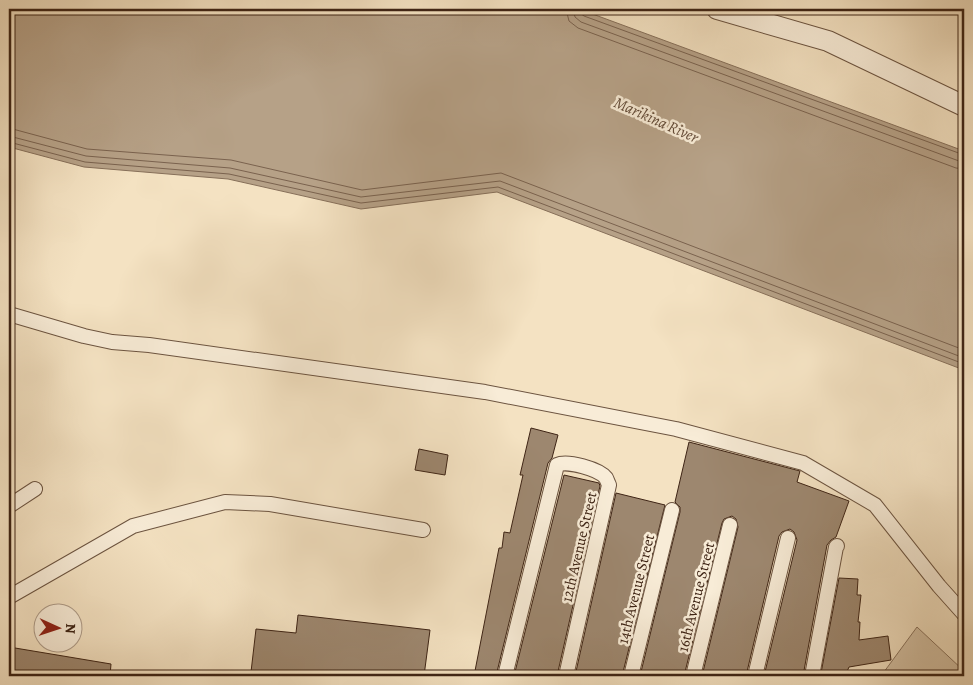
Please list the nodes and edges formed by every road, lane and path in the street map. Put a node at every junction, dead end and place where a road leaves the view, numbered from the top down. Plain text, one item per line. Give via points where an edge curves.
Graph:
1 (716, 9) edge
2 (964, 106) edge
3 (9, 314) edge
4 (35, 489) dead end
5 (9, 506) edge
6 (672, 510) dead end
7 (730, 524) dead end
8 (423, 530) dead end
9 (788, 538) dead end
10 (837, 546) dead end
11 (9, 597) edge
12 (964, 614) edge
13 (505, 676) edge
14 (566, 676) edge
15 (631, 676) edge
16 (693, 676) edge
17 (755, 676) edge
18 (812, 676) edge

1 - 2 street via 828,41
3 - 12 lane via 112,342 485,392 676,428 803,463 875,504
4 - 5 lane
6 - 15 lane, 14th Avenue Street
7 - 16 lane, 16th Avenue Street
8 - 11 lane via 270,504 225,502 133,526
9 - 17 lane
10 - 18 lane
13 - 14 lane, 12th Avenue Street via 557,465 572,463 605,476 610,485

